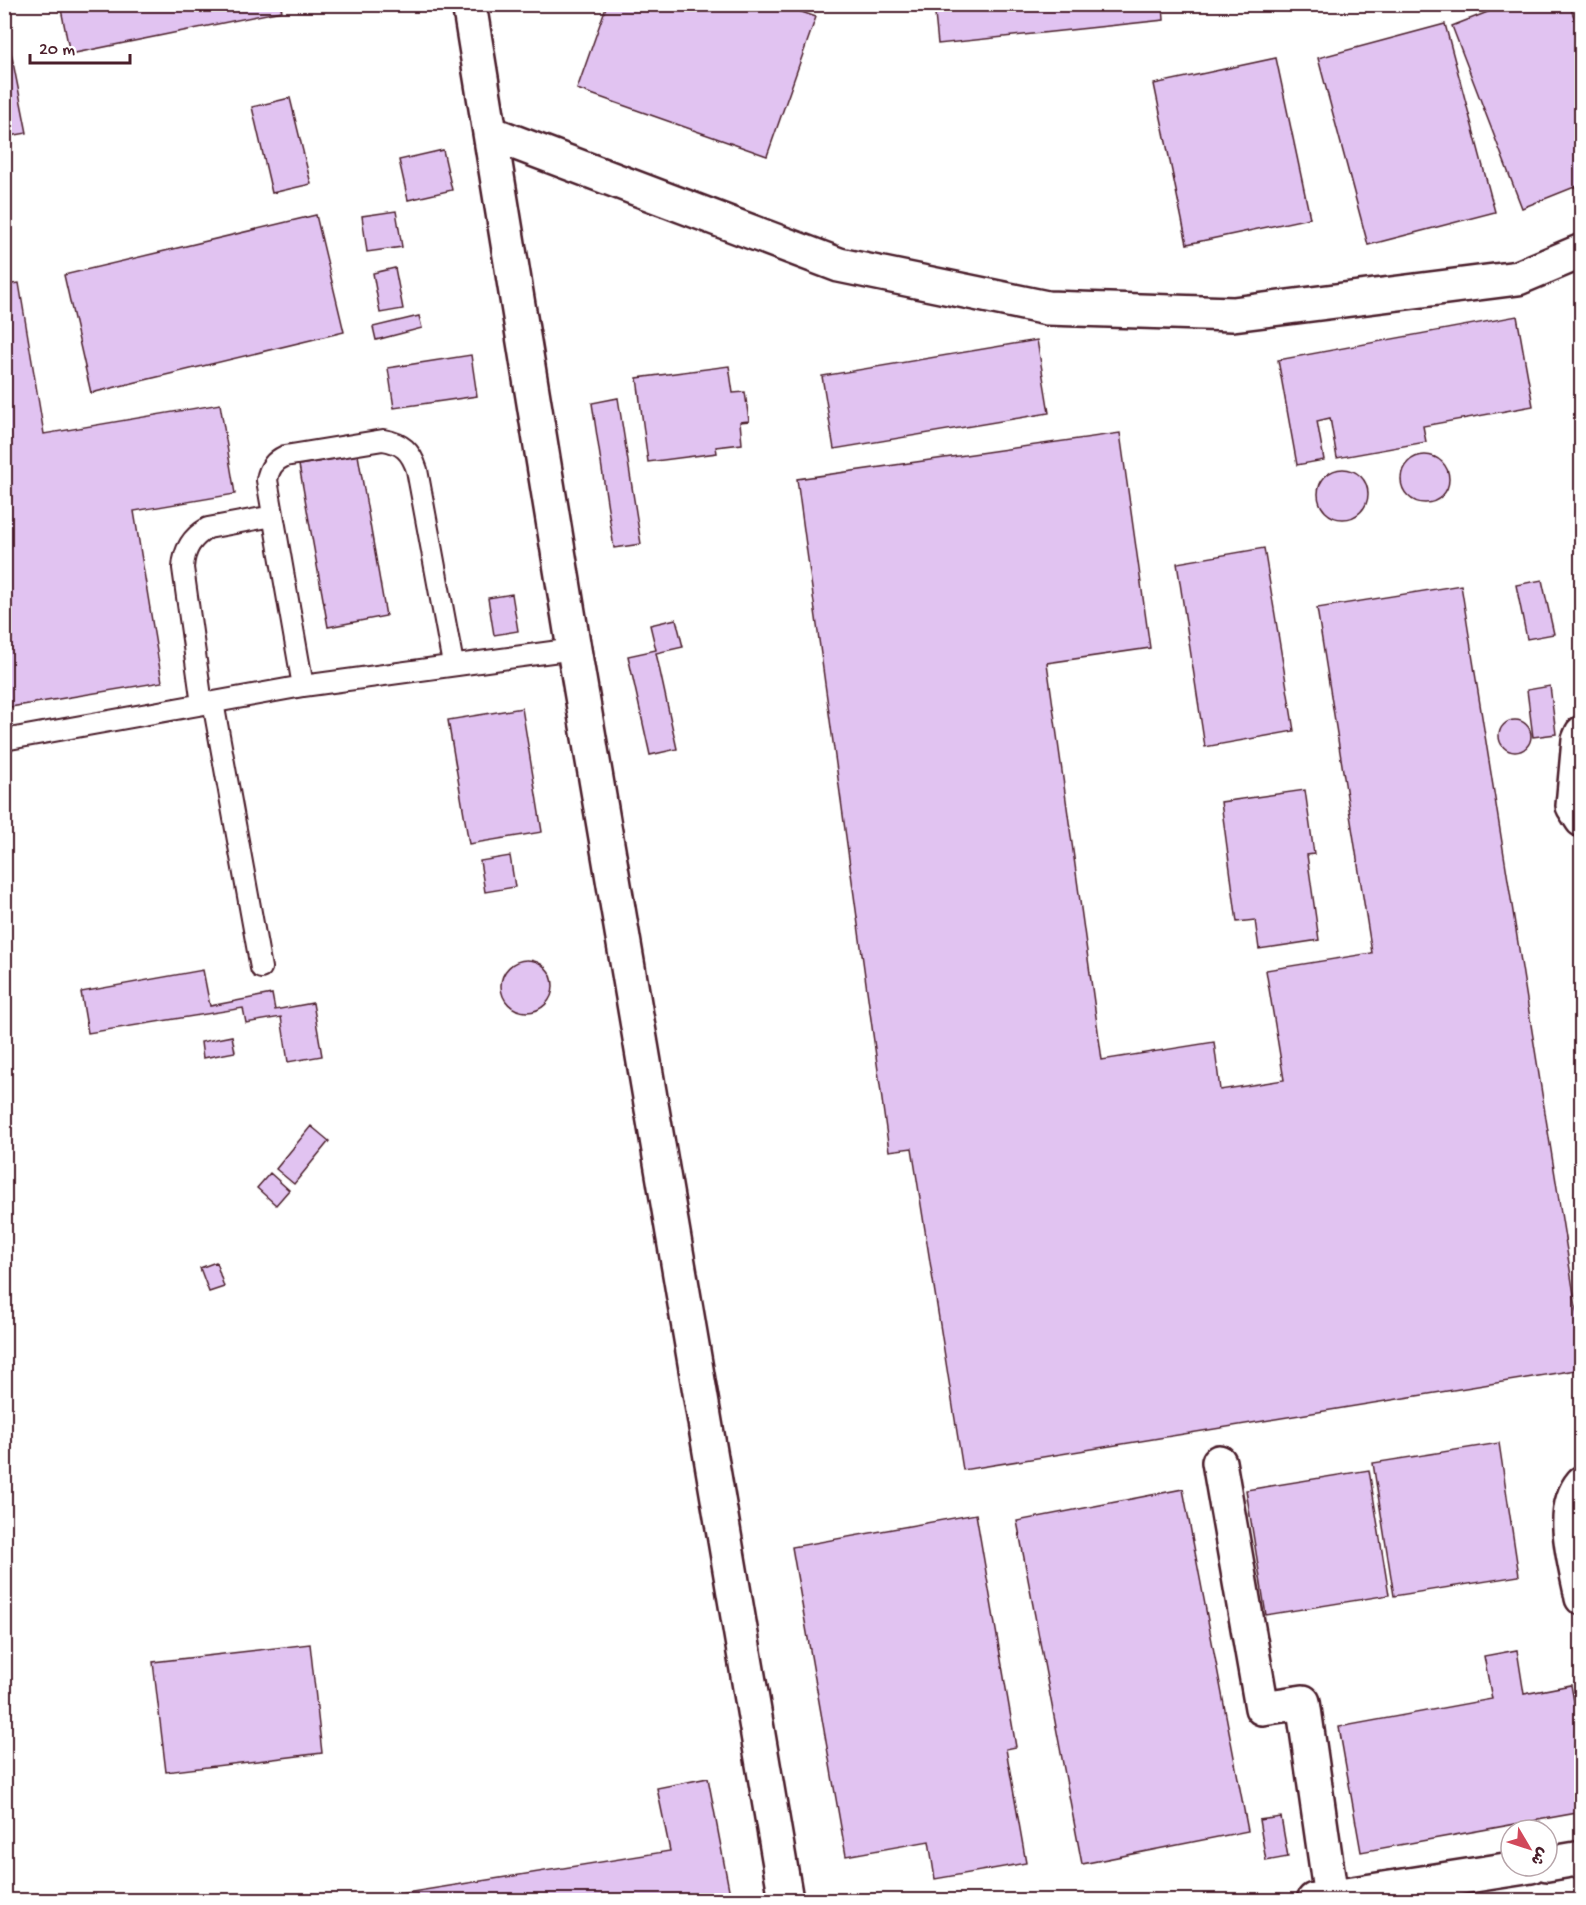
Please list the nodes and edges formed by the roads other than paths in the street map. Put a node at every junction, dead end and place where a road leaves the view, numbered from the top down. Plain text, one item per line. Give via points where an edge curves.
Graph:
1 (469, 4) edge
2 (490, 133) junction
3 (1581, 251) edge
4 (273, 516) junction
5 (574, 649) junction
6 (453, 664) junction
7 (303, 686) junction
8 (208, 703) junction
9 (1581, 733) edge
10 (4, 740) edge
11 (1581, 820) edge
12 (261, 968) dead end
13 (1219, 1462) dead end
14 (1581, 1483) edge
15 (1581, 1598) edge
16 (1581, 1858) edge
17 (1559, 1861) edge
18 (1499, 1871) edge
19 (1323, 1899) edge
20 (786, 1900) edge

1 - 2 street
2 - 3 street via 839,265 1047,308 1233,314 1518,278
2 - 5 street
4 - 6 lane via 268,472 285,456 383,440 405,448 417,470
4 - 7 lane
4 - 8 lane via 208,528 187,549 183,568
5 - 6 lane
5 - 20 street
6 - 7 lane
7 - 8 lane
8 - 10 lane
8 - 12 lane
9 - 11 street via 1573,806
13 - 19 street via 1262,1708 1303,1702
14 - 15 street via 1575,1491 1568,1521
16 - 17 street
18 - 19 street

